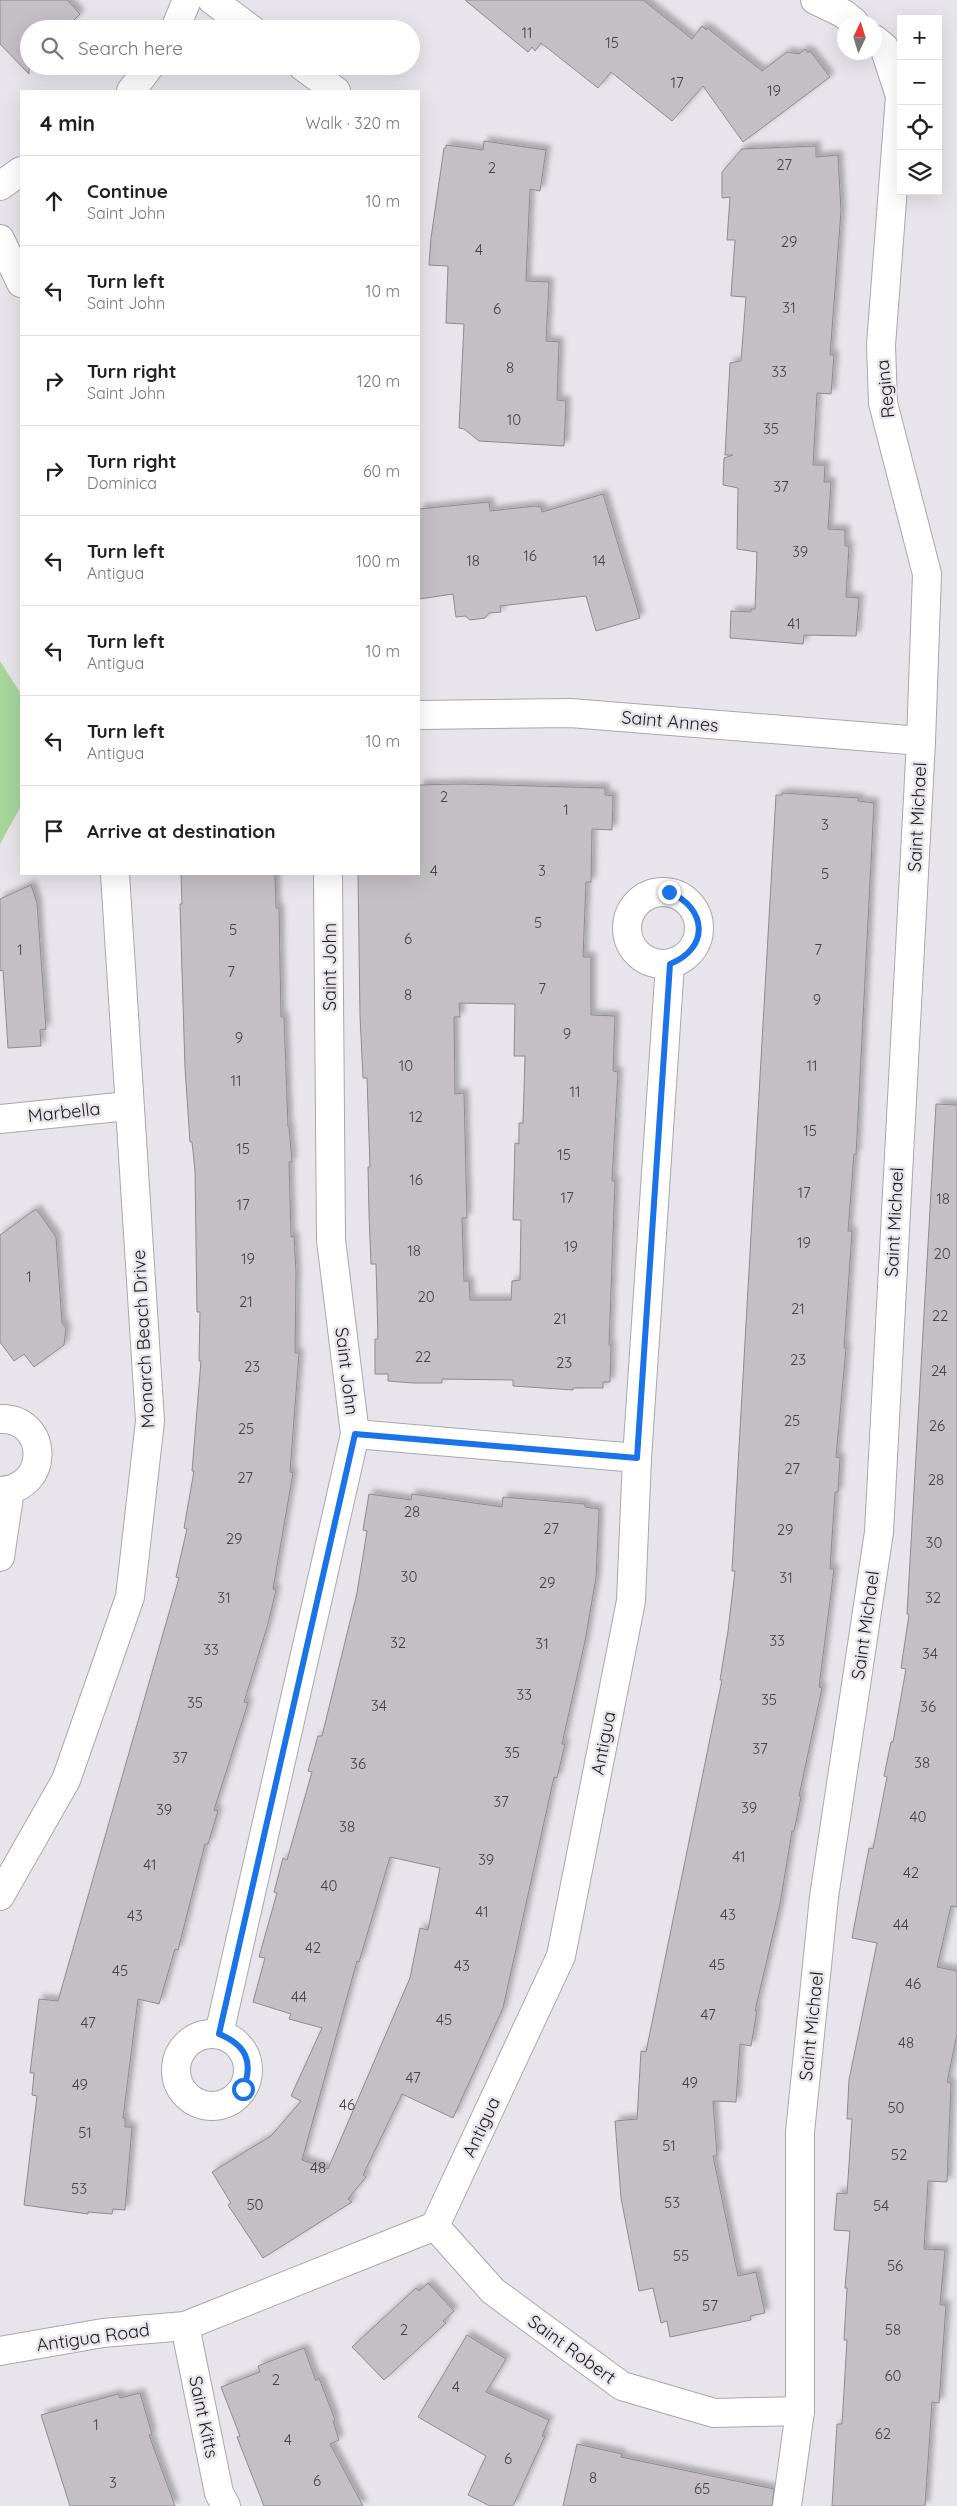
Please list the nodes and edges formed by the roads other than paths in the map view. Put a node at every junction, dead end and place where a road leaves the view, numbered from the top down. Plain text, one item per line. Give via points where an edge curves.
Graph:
1 (186, 0) edge
2 (212, 0) edge
3 (815, 0) edge
4 (845, 15) edge
5 (178, 20) edge
6 (239, 20) edge
7 (882, 45) edge
8 (143, 75) edge
9 (314, 75) edge
10 (132, 90) edge
11 (335, 90) edge
12 (20, 173) edge
13 (0, 186) edge
14 (0, 239) edge
15 (20, 281) edge
16 (420, 715) edge
17 (921, 741) junction
18 (115, 875) edge
19 (328, 875) edge
20 (670, 964) dead end
21 (128, 1106) junction
22 (0, 1119) edge
23 (0, 1419) edge
24 (355, 1434) junction
25 (637, 1458) junction
26 (5, 1491) edge
27 (0, 1557) edge
28 (0, 1896) edge
29 (219, 2034) dead end
30 (435, 2226) junction
31 (186, 2326) junction
32 (0, 2350) edge
33 (800, 2411) junction
34 (226, 2506) edge
35 (787, 2506) edge

1 - 5 street
2 - 6 street
3 - 4 street
7 - 17 street, Regina via 900,96 881,344 883,403 927,574
8 - 10 street
9 - 11 street
12 - 13 street
14 - 15 street
16 - 17 street, Saint Annes via 570,713
17 - 33 street, Saint Michael via 878,1532 824,1897 800,2132
18 - 21 street, Monarch Beach Drive
19 - 24 street, Saint John via 331,1240
20 - 25 street, Antigua
21 - 22 street, Marbella
21 - 28 street, Monarch Beach Drive via 150,1421 130,1597 66,1780
23 - 26 street via 22,1424 38,1447 38,1462 33,1475 23,1485
24 - 25 street
24 - 29 street, Saint John
25 - 30 street, Antigua via 631,1601 561,1956
26 - 27 street
30 - 31 street
30 - 33 street, Saint Robert via 493,2291 622,2386 714,2413
31 - 32 street, Antigua Road via 103,2333
31 - 34 street, Saint Kitts via 219,2493
33 - 35 street, Saint Michael

